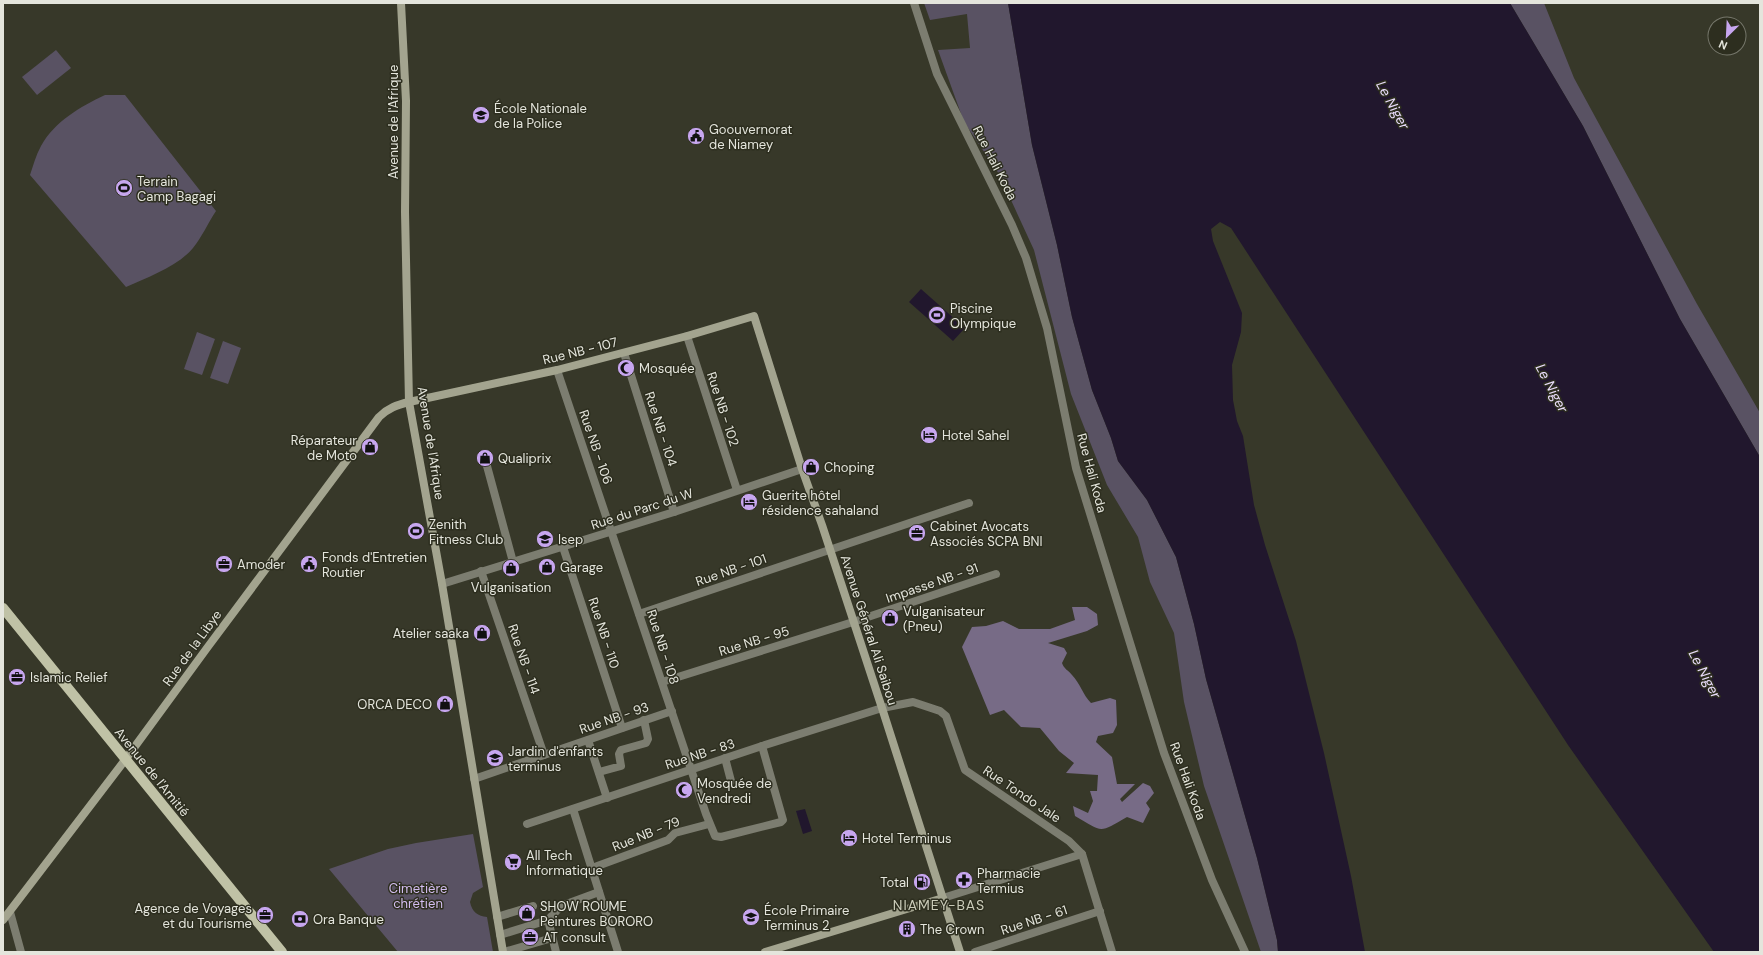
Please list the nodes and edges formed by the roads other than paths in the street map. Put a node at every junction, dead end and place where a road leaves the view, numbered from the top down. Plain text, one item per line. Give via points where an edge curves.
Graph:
1 (401, 3) edge
2 (914, 3) edge
3 (754, 316) joint
4 (687, 336) junction
5 (624, 353) junction
6 (557, 370) junction
7 (409, 402) junction
8 (484, 455) dead end
9 (802, 469) junction
10 (737, 490) junction
11 (969, 503) dead end
12 (674, 512) junction
13 (612, 532) junction
14 (563, 547) junction
15 (830, 550) junction
16 (513, 562) junction
17 (481, 571) junction
18 (996, 574) dead end
19 (442, 584) junction
20 (3, 608) edge
21 (639, 614) junction
22 (853, 622) junction
23 (662, 682) junction
24 (882, 708) junction
25 (672, 711) junction
26 (644, 720) junction
27 (622, 728) junction
28 (588, 740) junction
29 (762, 746) junction
30 (544, 755) junction
31 (725, 758) junction
32 (125, 760) junction
33 (691, 770) junction
34 (599, 772) junction
35 (474, 779) junction
36 (731, 781) dead end
37 (606, 798) junction
38 (573, 809) junction
39 (527, 824) dead end
40 (709, 824) junction
41 (1082, 854) junction
42 (592, 868) junction
43 (599, 892) junction
44 (942, 898) junction
45 (533, 906) dead end
46 (1100, 911) junction
47 (10, 912) junction
48 (497, 917) junction
49 (3, 920) edge
50 (548, 920) junction
51 (500, 935) junction
52 (552, 938) junction
53 (1110, 950) edge
54 (21, 952) edge
55 (282, 952) edge
56 (503, 952) edge
57 (556, 952) edge
58 (617, 952) edge
59 (765, 952) edge
60 (960, 952) edge
61 (975, 952) edge
62 (1245, 952) edge

1 - 7 street, Avenue de l'Afrique via 406,101 405,212
2 - 62 street, Rue Hali Koda via 937,74 1026,258 1047,328 1076,468 1164,753 1212,880
3 - 4 street, Rue NB - 107
3 - 9 street, Avenue Général Ali Saibou
4 - 5 street, Rue NB - 107
4 - 10 street, Rue NB - 102
5 - 6 street, Rue NB - 107
5 - 12 street, Rue NB - 104
6 - 7 street, Rue NB - 107
6 - 13 street, Rue NB - 106
7 - 19 street, Avenue de l'Afrique
7 - 32 street, Rue de la Libye via 392,407 379,417
8 - 16 street
9 - 10 street, Rue du Parc du W
9 - 15 street, Avenue Général Ali Saibou
10 - 12 street, Rue du Parc du W
11 - 15 street, Rue NB - 101
12 - 13 street, Rue du Parc du W
13 - 14 street, Rue du Parc du W
13 - 21 street, Rue NB - 108
14 - 16 street, Rue du Parc du W
14 - 27 street, Rue NB - 110
15 - 21 street, Rue NB - 101
15 - 22 street, Avenue Général Ali Saibou
16 - 17 street, Rue du Parc du W
17 - 19 street, Rue du Parc du W
17 - 30 street, Rue NB - 114
18 - 22 street, Impasse NB - 91
19 - 35 street, Avenue de l'Afrique
20 - 32 main road, Avenue de l'Amitié
21 - 23 street, Rue NB - 108
22 - 23 street, Rue NB - 95
22 - 24 street, Avenue Général Ali Saibou
23 - 25 street, Rue NB - 108
24 - 29 street, Rue NB - 83
24 - 41 street, Rue Tondo Jale via 913,702 940,711 948,721 965,770 1069,841
24 - 44 street, Avenue Général Ali Saibou
25 - 26 street, Rue NB - 93
25 - 33 street, Rue NB - 108
26 - 27 street, Rue NB - 93
26 - 34 street via 648,741 621,750 618,754 621,766
27 - 28 street, Rue NB - 93
28 - 30 street, Rue NB - 93
28 - 34 street
29 - 31 street, Rue NB - 83
29 - 40 street, Rue NB - 108 via 783,821 718,837 713,834
30 - 35 street, Rue NB - 93
31 - 33 street, Rue NB - 83
31 - 36 street
32 - 47 street, Rue de la Libye
32 - 55 main road, Avenue de l'Amitié
33 - 37 street, Rue NB - 83
33 - 40 street, Rue NB - 108
34 - 37 street
35 - 48 street, Avenue de l'Afrique
37 - 38 street, Rue NB - 83
38 - 39 street, Rue NB - 83
38 - 42 street
40 - 42 street, Rue NB - 79 via 675,833 668,840
41 - 44 street
41 - 46 street, Rue Tondo Jale
42 - 43 street
43 - 50 street via 560,906
43 - 58 street
44 - 59 street
44 - 60 street, Avenue Général Ali Saibou
45 - 48 street
46 - 53 street, Rue Tondo Jale
46 - 61 street, Rue NB - 61
47 - 49 street, Rue de la Libye
47 - 54 street
48 - 51 street, Avenue de l'Afrique
50 - 51 street
50 - 52 street
51 - 56 street, Avenue de l'Afrique
52 - 56 street
52 - 57 street

